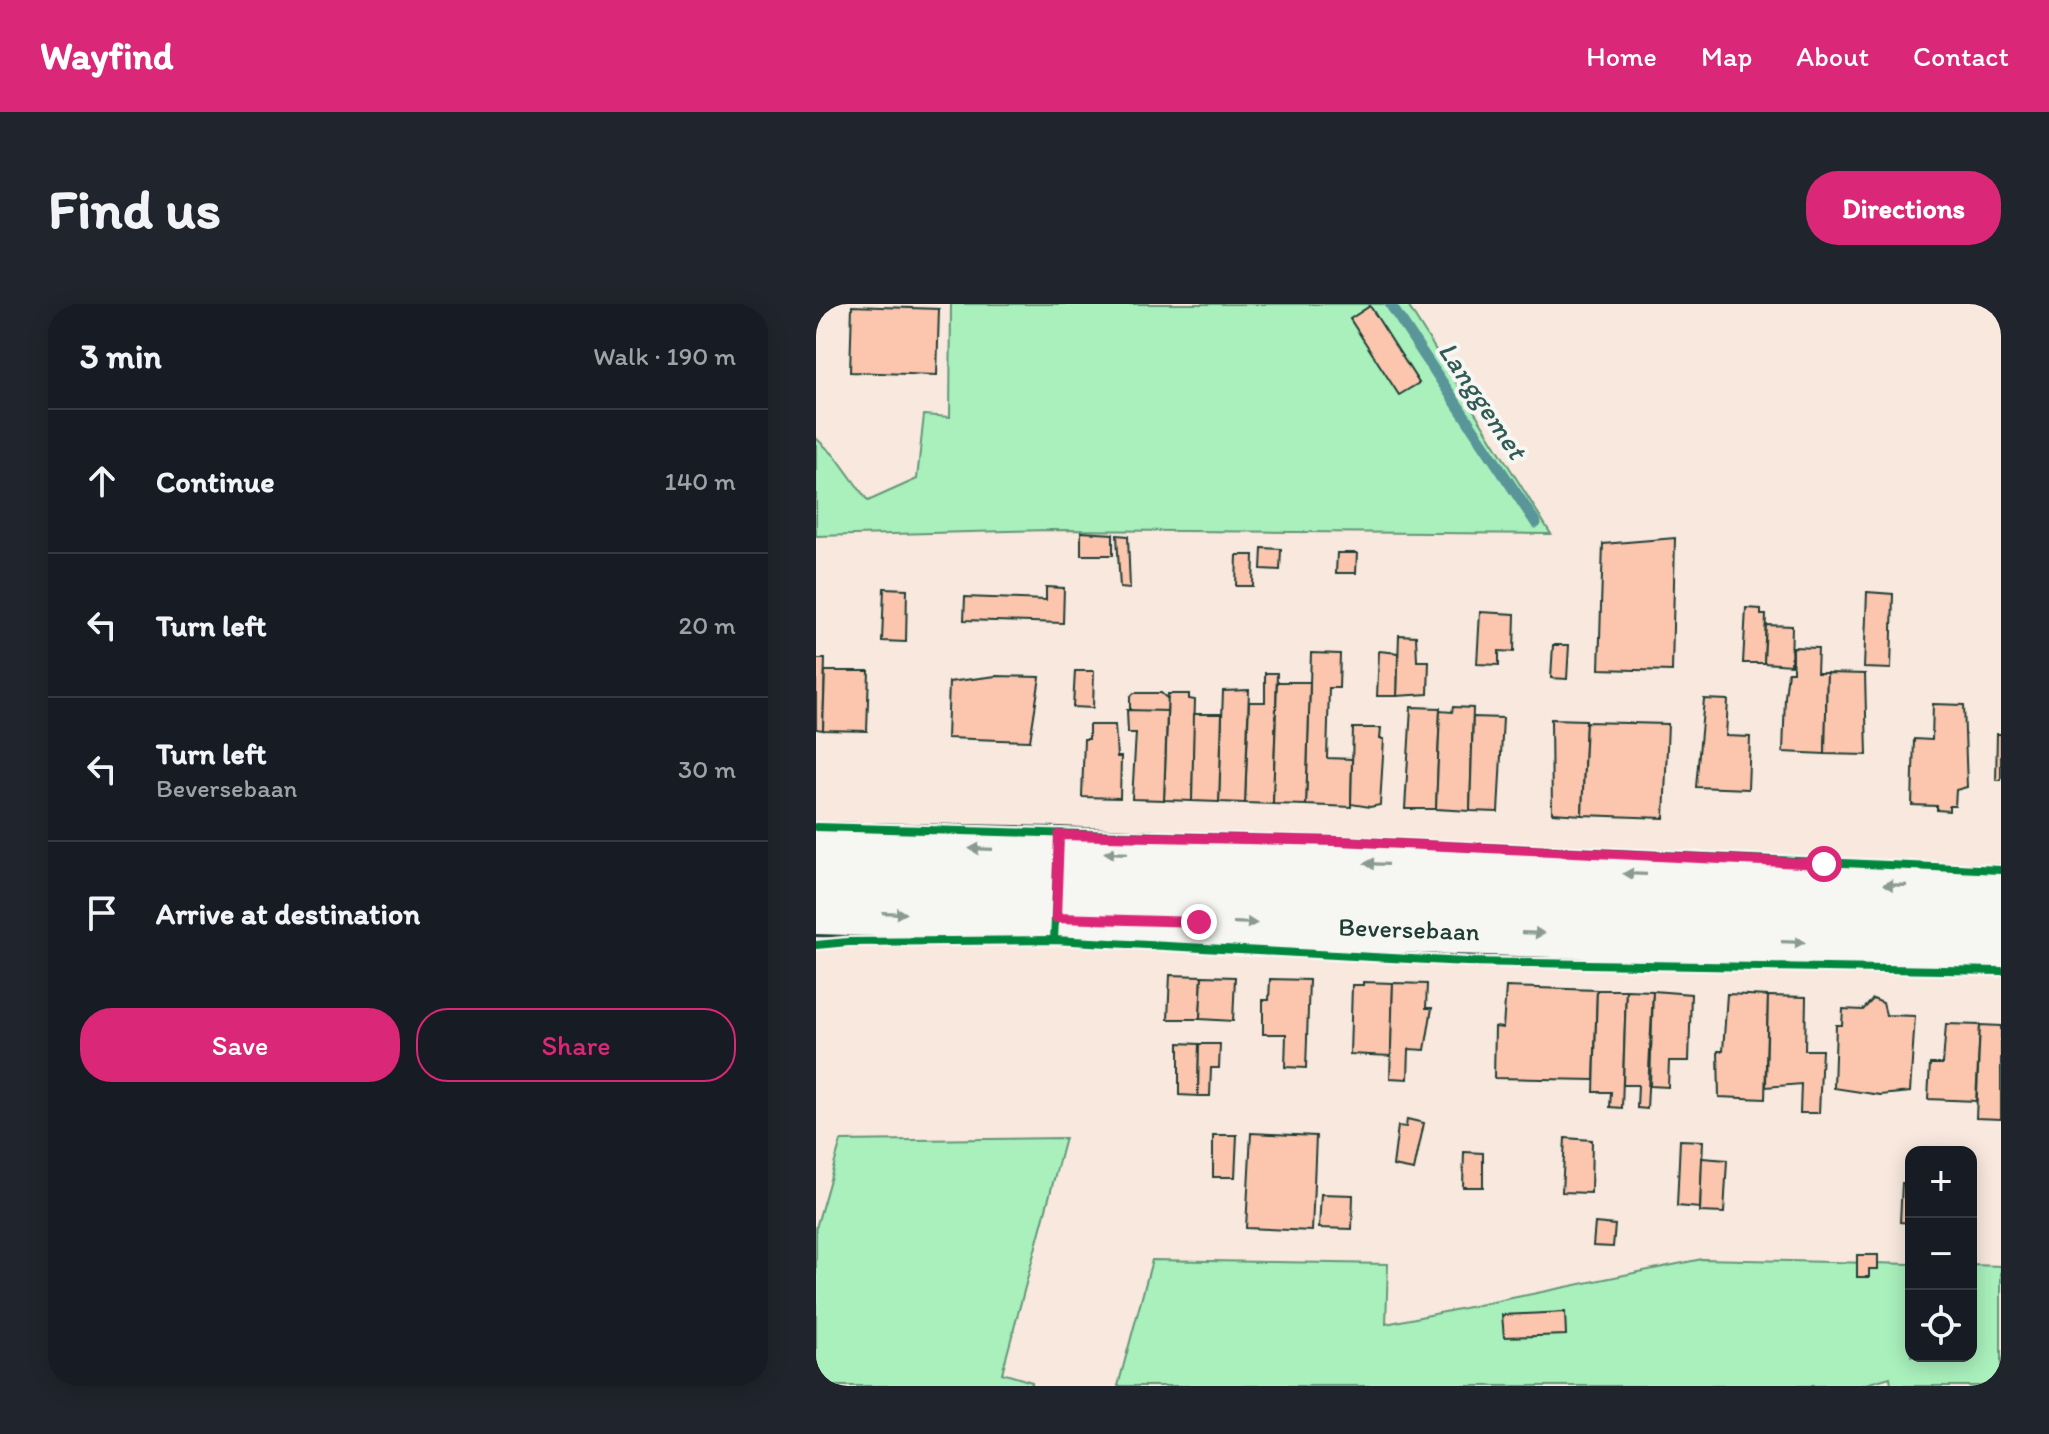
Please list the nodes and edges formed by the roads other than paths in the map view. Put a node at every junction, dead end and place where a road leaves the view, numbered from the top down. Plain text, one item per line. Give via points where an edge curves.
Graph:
1 (816, 846) edge
2 (816, 878) edge
3 (2001, 889) edge
4 (816, 912) edge
5 (2001, 917) edge
6 (2001, 949) edge

3 -> 1 main road
2 - 5 lane
4 -> 6 main road, Beversebaan

